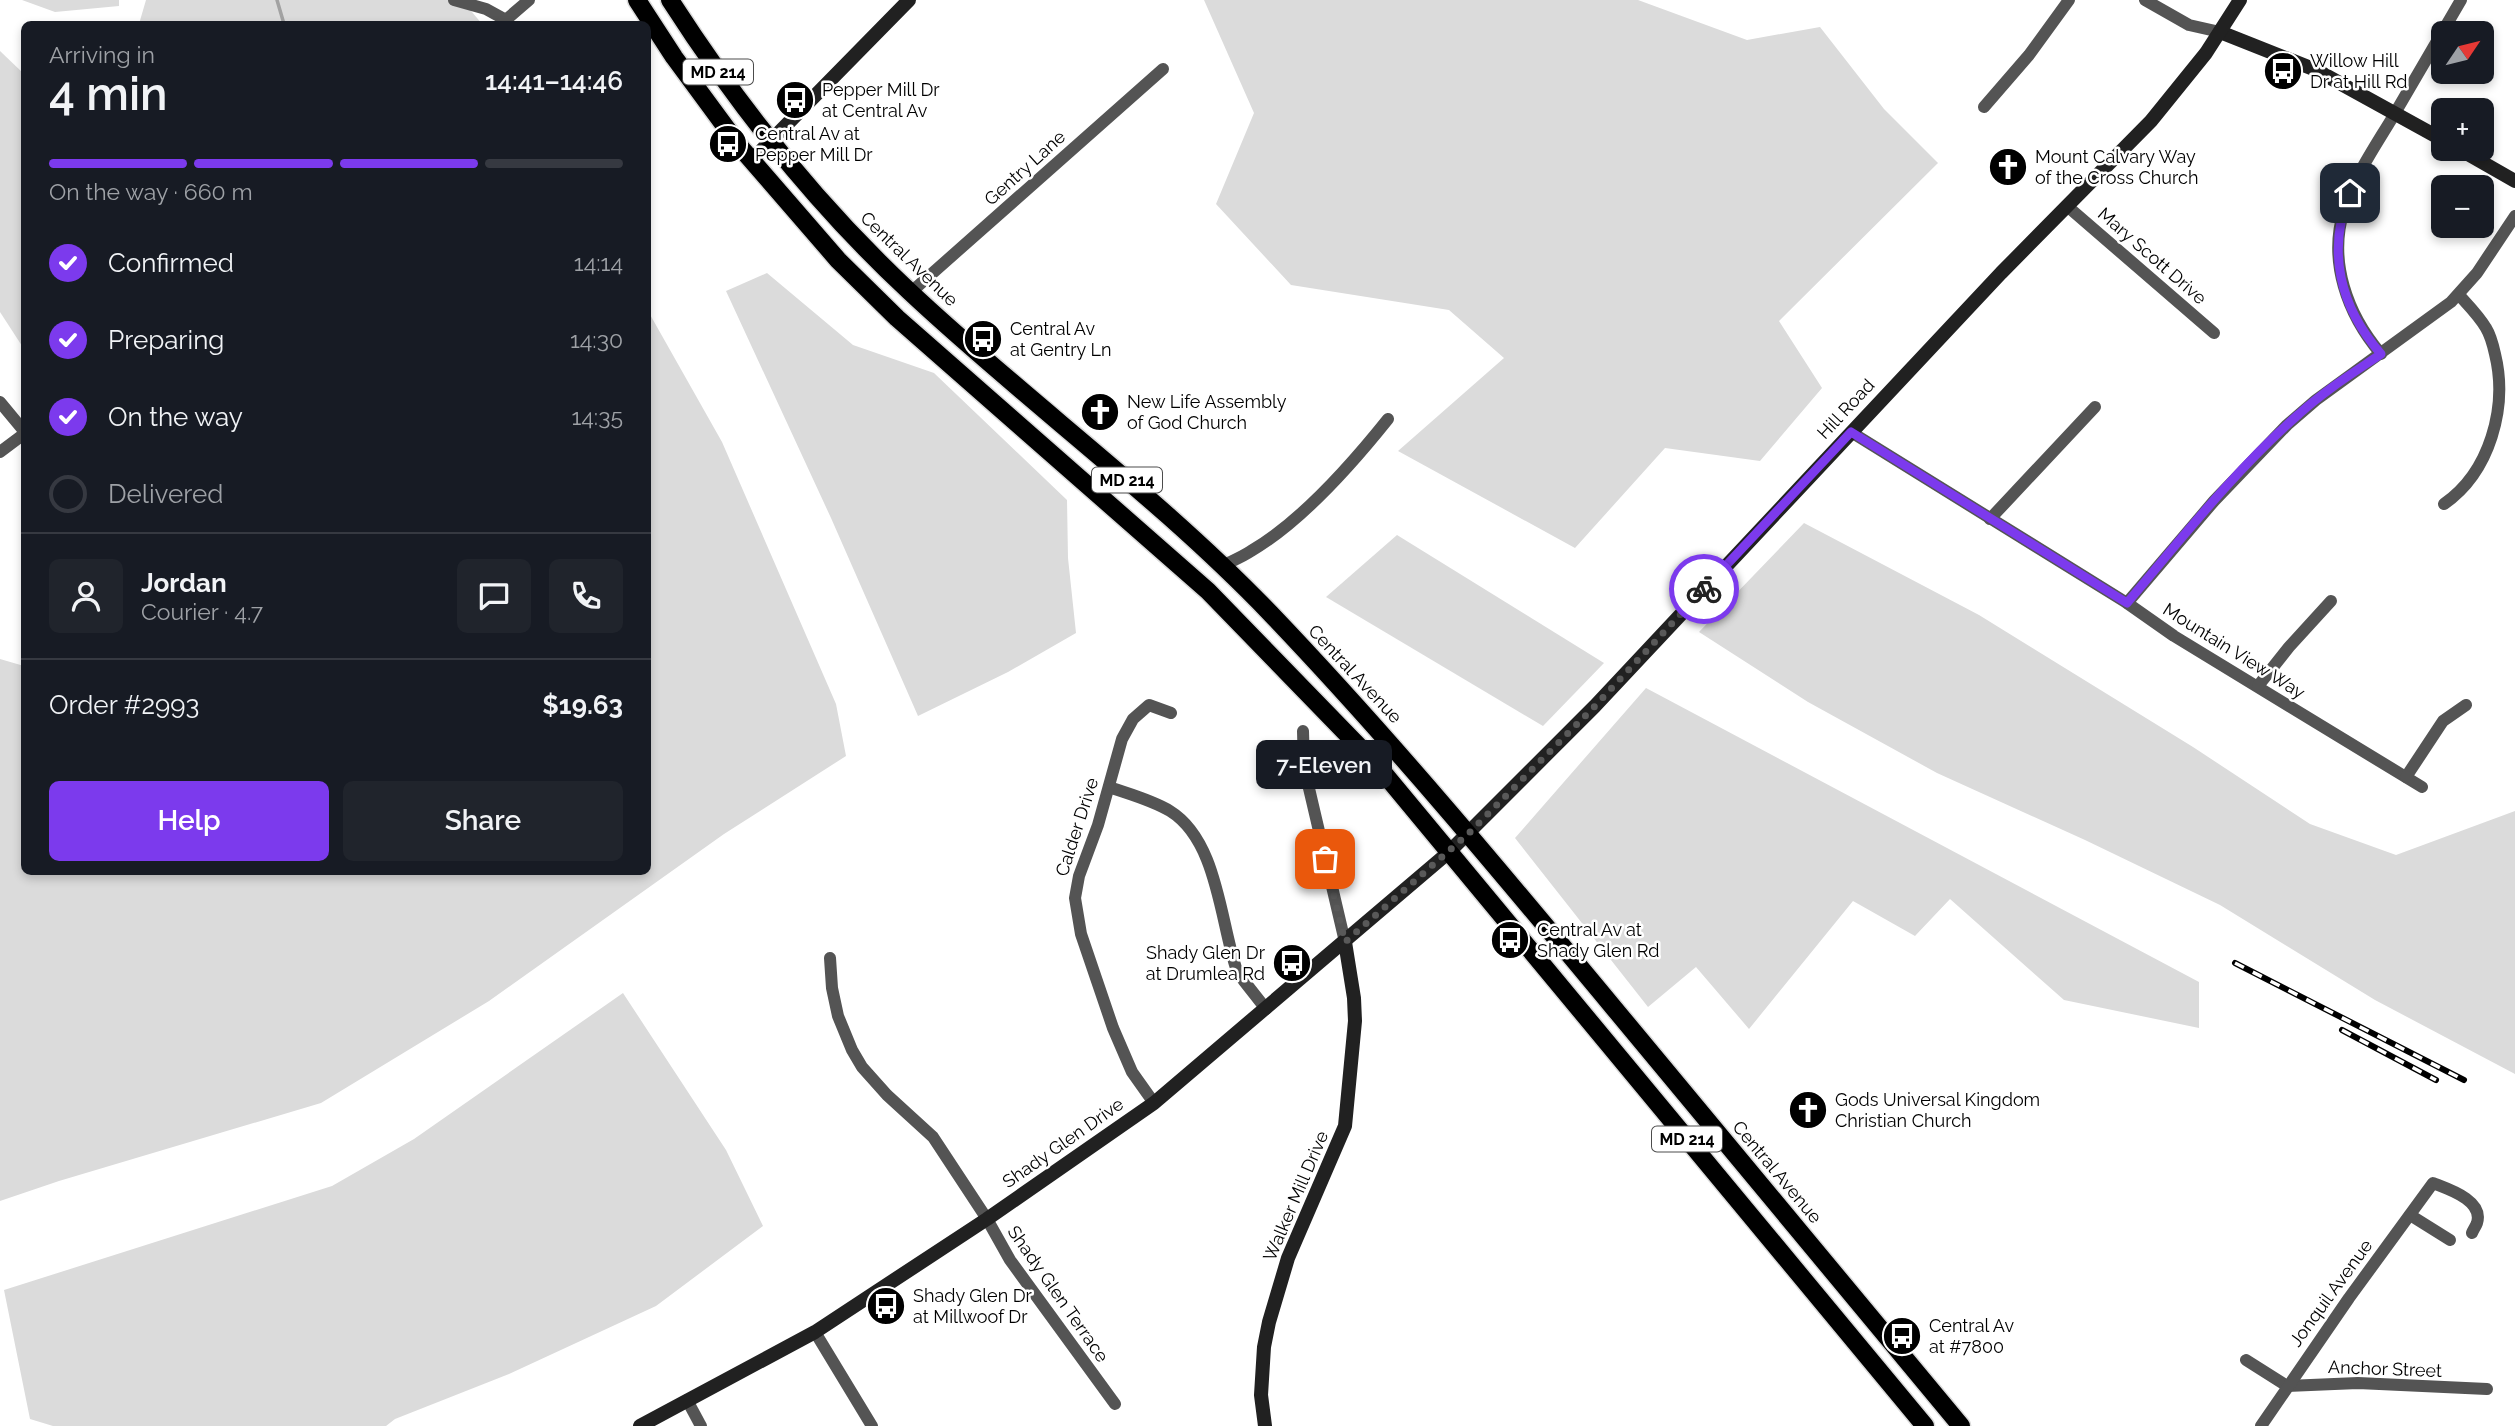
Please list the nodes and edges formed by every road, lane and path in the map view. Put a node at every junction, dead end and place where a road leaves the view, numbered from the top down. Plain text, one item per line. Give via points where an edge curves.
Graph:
1 (454, 0) edge
2 (529, 0) edge
3 (637, 0) edge
4 (670, 0) edge
5 (909, 0) edge
6 (2069, 0) edge
7 (2145, 0) edge
8 (2240, 0) edge
9 (2461, 0) edge
10 (502, 21) edge
11 (504, 21) edge
12 (2220, 32) junction
13 (1163, 69) dead end
14 (1984, 107) dead end
15 (2395, 113) junction
16 (2431, 133) edge
17 (771, 141) junction
18 (751, 160) junction
19 (2480, 161) edge
20 (2515, 181) edge
21 (2067, 206) junction
22 (2515, 216) edge
23 (910, 293) junction
24 (2459, 295) junction
25 (2214, 333) dead end
26 (2381, 354) junction
27 (0, 402) edge
28 (2095, 407) dead end
29 (1388, 419) dead end
30 (21, 428) edge
31 (1851, 432) junction
32 (21, 434) edge
33 (0, 452) edge
34 (2444, 504) dead end
35 (1990, 519) junction
36 (1222, 566) junction
37 (2331, 601) dead end
38 (2127, 603) junction
39 (2258, 686) junction
40 (2466, 705) dead end
41 (1171, 713) dead end
42 (1303, 731) dead end
43 (2406, 777) junction
44 (1109, 787) junction
45 (2422, 787) dead end
46 (1468, 834) junction
47 (1449, 852) junction
48 (1345, 942) junction
49 (830, 958) dead end
50 (1266, 1009) junction
51 (1154, 1103) junction
52 (2410, 1215) junction
53 (987, 1219) junction
54 (2472, 1233) dead end
55 (2450, 1240) dead end
56 (815, 1332) junction
57 (2246, 1360) dead end
58 (2287, 1386) junction
59 (2487, 1389) dead end
60 (687, 1400) junction
61 (1115, 1404) dead end
62 (640, 1426) edge
63 (701, 1426) edge
64 (872, 1426) edge
65 (1265, 1426) edge
66 (1925, 1426) edge
67 (1961, 1426) edge
68 (2261, 1426) edge

1 - 10 street via 486,9
2 - 11 street
3 - 18 main road, MD 214
4 - 17 main road, Central Avenue / MD 214
5 - 17 street
6 - 14 street
7 - 12 street via 2189,25
8 - 12 street, Hill Road
9 - 15 street
12 - 15 street via 2316,70
12 - 21 street, Hill Road via 2172,97
13 - 23 street, Gentry Lane
15 - 16 street
15 - 26 street via 2350,193 2338,237 2338,262 2346,293 2362,329
17 - 18 street
17 - 23 main road, Central Avenue / MD 214 via 850,233
18 - 47 main road, MD 214 via 822,243 897,318 1208,590 1377,765
19 - 20 street
21 - 25 street, Mary Scott Drive
21 - 31 street, Hill Road
22 - 24 street
23 - 36 main road, Central Avenue / MD 214
24 - 26 street
24 - 34 street via 2490,337 2501,396 2484,454 2459,493
26 - 38 street via 2287,425
27 - 30 street
28 - 35 street
29 - 36 street via 1300,513 1252,551
31 - 35 street, Mountain View Way
31 - 46 street, Hill Road via 1595,706
32 - 33 street
35 - 38 street, Mountain View Way
36 - 46 main road, Central Avenue / MD 214 via 1338,685
37 - 39 street
38 - 39 street, Mountain View Way
39 - 43 street, Mountain View Way
40 - 43 street via 2443,721
41 - 44 street, Calder Drive via 1149,705 1133,719 1122,738
42 - 48 street, Walker Mill Drive via 1304,766
43 - 45 street, Mountain View Way
44 - 50 street via 1168,810 1194,834 1207,859 1236,968
44 - 51 street, Calder Drive via 1079,876 1076,909 1125,1059
46 - 47 street, Shady Glen Drive
46 - 67 main road, Central Avenue / MD 214
47 - 48 street, Shady Glen Drive
47 - 66 main road, MD 214
48 - 50 street, Shady Glen Drive
48 - 65 street, Walker Mill Drive via 1355,1021 1344,1134 1289,1258 1269,1322 1261,1395
49 - 53 street, Shady Glen Terrace via 834,1001 852,1050 872,1080 933,1137
50 - 51 street, Shady Glen Drive
51 - 53 street, Shady Glen Drive
52 - 54 street, Jonquil Avenue via 2433,1183 2471,1202 2477,1210
52 - 55 street
52 - 58 street, Jonquil Avenue
53 - 56 street, Shady Glen Drive
53 - 61 street, Shady Glen Terrace via 1010,1260
56 - 60 street, Shady Glen Drive
56 - 64 street
57 - 58 street
58 - 59 street, Anchor Street via 2358,1382
58 - 68 street, Jonquil Avenue
60 - 62 street, Shady Glen Drive
60 - 63 street

